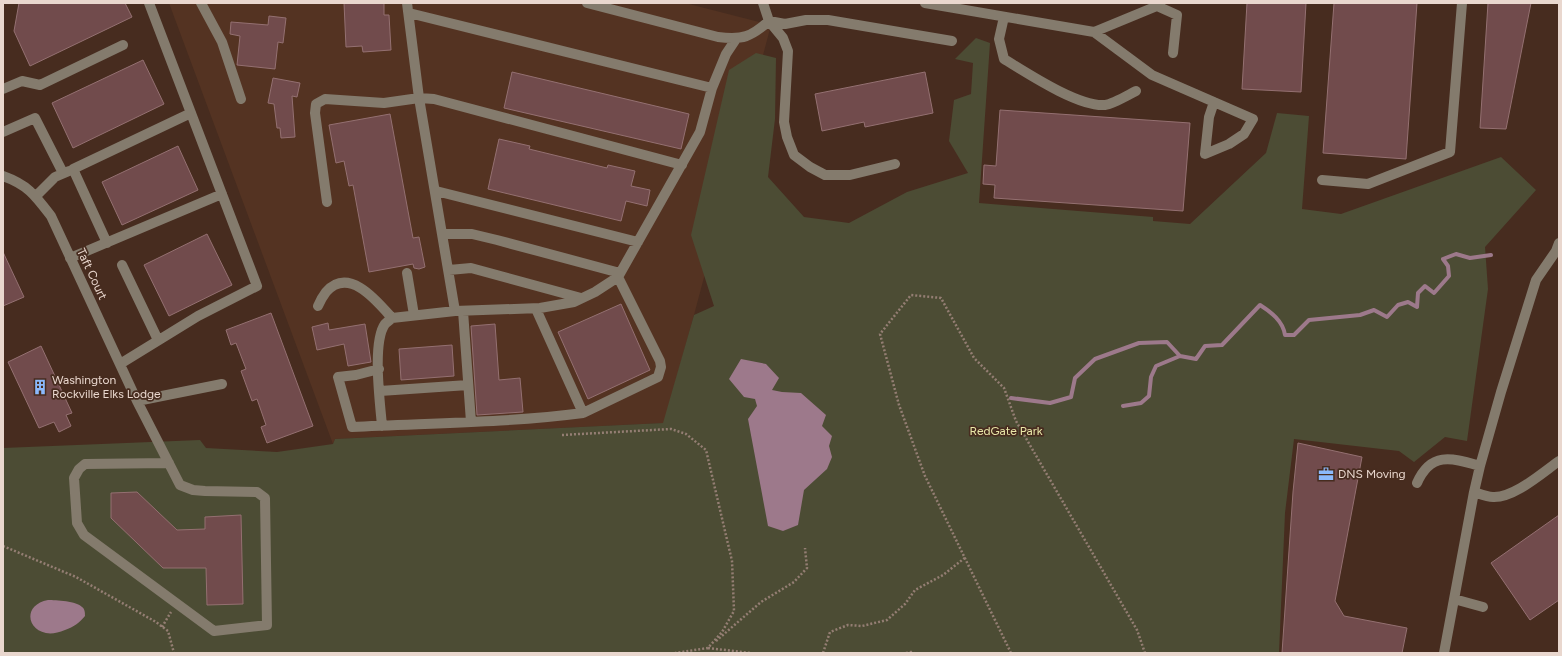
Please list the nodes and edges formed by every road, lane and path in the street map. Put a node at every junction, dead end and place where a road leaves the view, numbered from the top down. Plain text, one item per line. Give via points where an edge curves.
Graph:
1 (149, 3) edge
2 (201, 3) edge
3 (587, 3) edge
4 (764, 3) edge
5 (925, 3) edge
6 (1462, 3) edge
7 (1157, 4) edge
8 (964, 6) edge
9 (408, 8) edge
10 (1004, 17) junction
11 (769, 21) junction
12 (1094, 32) junction
13 (736, 39) junction
14 (952, 41) dead end
15 (123, 45) dead end
16 (1173, 53) dead end
17 (712, 88) junction
18 (3, 89) edge
19 (1136, 91) dead end
20 (419, 98) junction
21 (241, 99) dead end
22 (1214, 102) junction
23 (191, 113) junction
24 (3, 132) edge
25 (895, 164) dead end
26 (682, 165) junction
27 (73, 169) junction
28 (63, 174) junction
29 (3, 176) edge
30 (1322, 180) dead end
31 (436, 190) junction
32 (222, 194) junction
33 (36, 196) junction
34 (328, 202) dead end
35 (443, 234) junction
36 (638, 242) junction
37 (107, 243) junction
38 (1558, 247) edge
39 (70, 258) junction
40 (122, 265) dead end
41 (449, 270) junction
42 (407, 274) dead end
43 (619, 275) junction
44 (582, 298) junction
45 (318, 306) dead end
46 (536, 308) junction
47 (459, 311) junction
48 (414, 315) junction
49 (392, 318) junction
50 (158, 340) junction
51 (120, 364) junction
52 (379, 369) junction
53 (222, 384) dead end
54 (468, 385) junction
55 (380, 391) junction
56 (137, 401) junction
57 (583, 413) junction
58 (471, 422) junction
59 (382, 426) junction
60 (562, 435) dead end
61 (1559, 461) edge
62 (169, 463) junction
63 (1480, 466) junction
64 (1418, 483) dead end
65 (1474, 492) junction
66 (3, 546) edge
67 (805, 548) dead end
68 (966, 557) junction
69 (1454, 599) junction
70 (177, 603) junction
71 (1483, 607) dead end
72 (162, 626) junction
73 (708, 648) junction
74 (174, 653) edge
75 (675, 653) edge
76 (751, 653) edge
77 (823, 653) edge
78 (906, 653) edge
79 (914, 653) edge
80 (1011, 653) edge
81 (1145, 653) edge
82 (1444, 653) edge

1 - 23 street
2 - 21 street via 222,42
3 - 13 street via 718,37
4 - 11 street
5 - 8 street
6 - 30 street via 1450,152 1368,184
7 - 12 street
7 - 16 street via 1177,15
8 - 10 street
9 - 17 street
9 - 20 street
10 - 12 street
10 - 19 street via 1000,39 1004,59 1041,81 1091,104 1106,105
11 - 13 street via 756,33
11 - 14 street via 785,24 806,20 828,20
11 - 25 street via 783,38 788,51 784,122 786,137 794,155 825,175 850,175
12 - 22 street via 1152,75
13 - 17 street via 726,54
15 - 18 street via 40,85 22,81
17 - 26 street via 700,132
20 - 26 street via 434,99
20 - 31 street
20 - 34 street via 384,103 325,98 316,104 314,113
22 - 22 street via 1253,119 1244,134 1229,144 1205,154 1209,117
23 - 27 street
23 - 32 street
24 - 28 street via 35,118
26 - 36 street
27 - 28 street
27 - 37 street
28 - 33 street via 55,177
29 - 33 street, Taft Court via 15,180
31 - 35 street
31 - 36 street
32 - 37 street
32 - 50 street via 257,286
33 - 39 street, Taft Court via 51,216
35 - 41 street
35 - 43 street via 472,234 498,240
36 - 43 street
37 - 39 street
38 - 63 street via 1536,280 1500,392
39 - 51 street, Taft Court
40 - 50 street
41 - 44 street via 471,268
41 - 47 street
42 - 48 street
43 - 44 street
43 - 57 street via 660,361 660,372 658,377
44 - 46 street via 574,302
45 - 49 street via 325,293 335,284 358,285
46 - 47 street
46 - 57 street
47 - 48 street
47 - 54 street
48 - 49 street
49 - 52 street via 385,324 379,340
50 - 51 street
51 - 56 street, Taft Court
52 - 55 street
52 - 59 street via 338,378 352,427
53 - 56 street
54 - 55 street
54 - 58 street
55 - 59 street
56 - 62 street, Taft Court
57 - 58 street via 547,418
58 - 59 street
60 - 73 path via 671,429 686,434 706,450 732,561 734,611 722,632
61 - 65 street via 1518,489 1502,496 1492,497
62 - 70 street via 85,464 74,478 78,523 84,535
62 - 70 street, Taft Court via 180,485 193,490 257,492 265,498 267,624 214,631
63 - 64 street via 1449,459 1440,460 1433,462 1422,472
63 - 65 street
65 - 69 street
66 - 72 path via 76,576
67 - 73 path via 807,568 794,582 761,602
68 - 77 path via 943,575 915,590 905,604 887,620 862,626 848,625 830,632
68 - 80 path
68 - 81 path via 925,476 899,405 880,334 911,295 941,298 974,358 1004,388 1016,421 1137,630
69 - 71 street
69 - 82 street
70 - 72 path
72 - 74 path via 168,631
73 - 75 path
73 - 76 path
78 - 79 path

